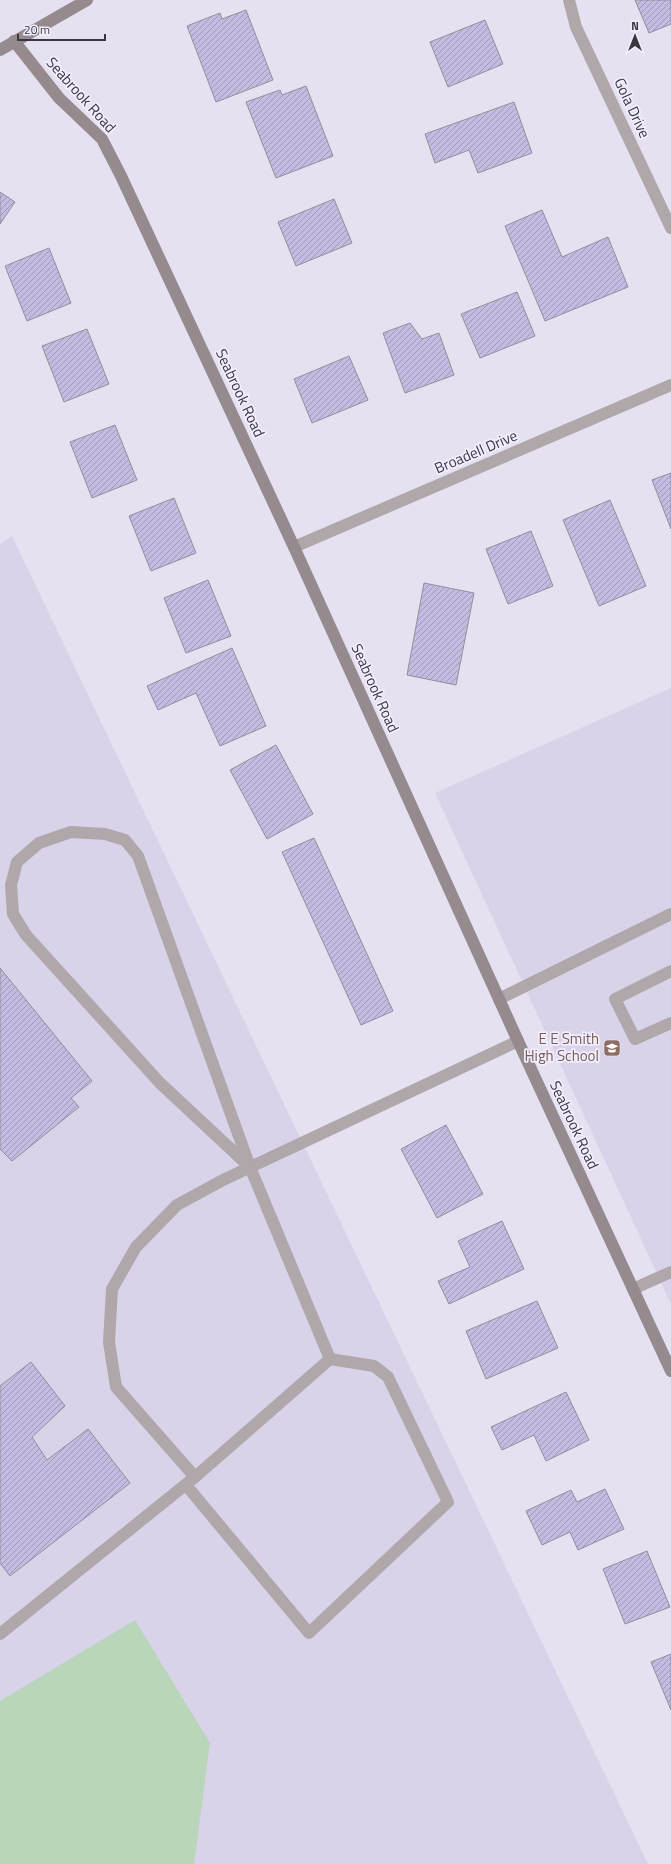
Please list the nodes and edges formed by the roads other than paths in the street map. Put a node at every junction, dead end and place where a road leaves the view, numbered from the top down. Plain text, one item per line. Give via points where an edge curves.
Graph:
1 (88, 0) edge
2 (569, 0) edge
3 (14, 42) junction
4 (0, 50) edge
5 (671, 228) edge
6 (671, 385) edge
7 (294, 547) junction
8 (671, 914) edge
9 (671, 971) edge
10 (499, 999) junction
11 (671, 1023) edge
12 (518, 1041) junction
13 (250, 1167) junction
14 (671, 1272) edge
15 (633, 1289) junction
16 (330, 1359) junction
17 (671, 1371) edge
18 (191, 1481) junction
19 (0, 1634) edge

1 - 3 street
2 - 5 street, Gola Drive via 576,27
3 - 4 street
3 - 7 street, Seabrook Road via 59,98 102,140
6 - 7 street, Broadell Drive
7 - 10 street, Seabrook Road
8 - 10 street
9 - 11 street via 615,999 635,1039
10 - 12 street, Seabrook Road
12 - 13 street
12 - 15 street, Seabrook Road
13 - 13 street via 138,856 125,840 105,834 71,832 39,843 17,862 12,885 14,914 26,935 160,1083
13 - 16 street
13 - 18 street via 177,1205 136,1247 112,1289 109,1342 116,1387
14 - 15 street
15 - 17 street, Seabrook Road
16 - 18 street
16 - 18 street via 374,1366 388,1376 448,1502 309,1633
18 - 19 street

